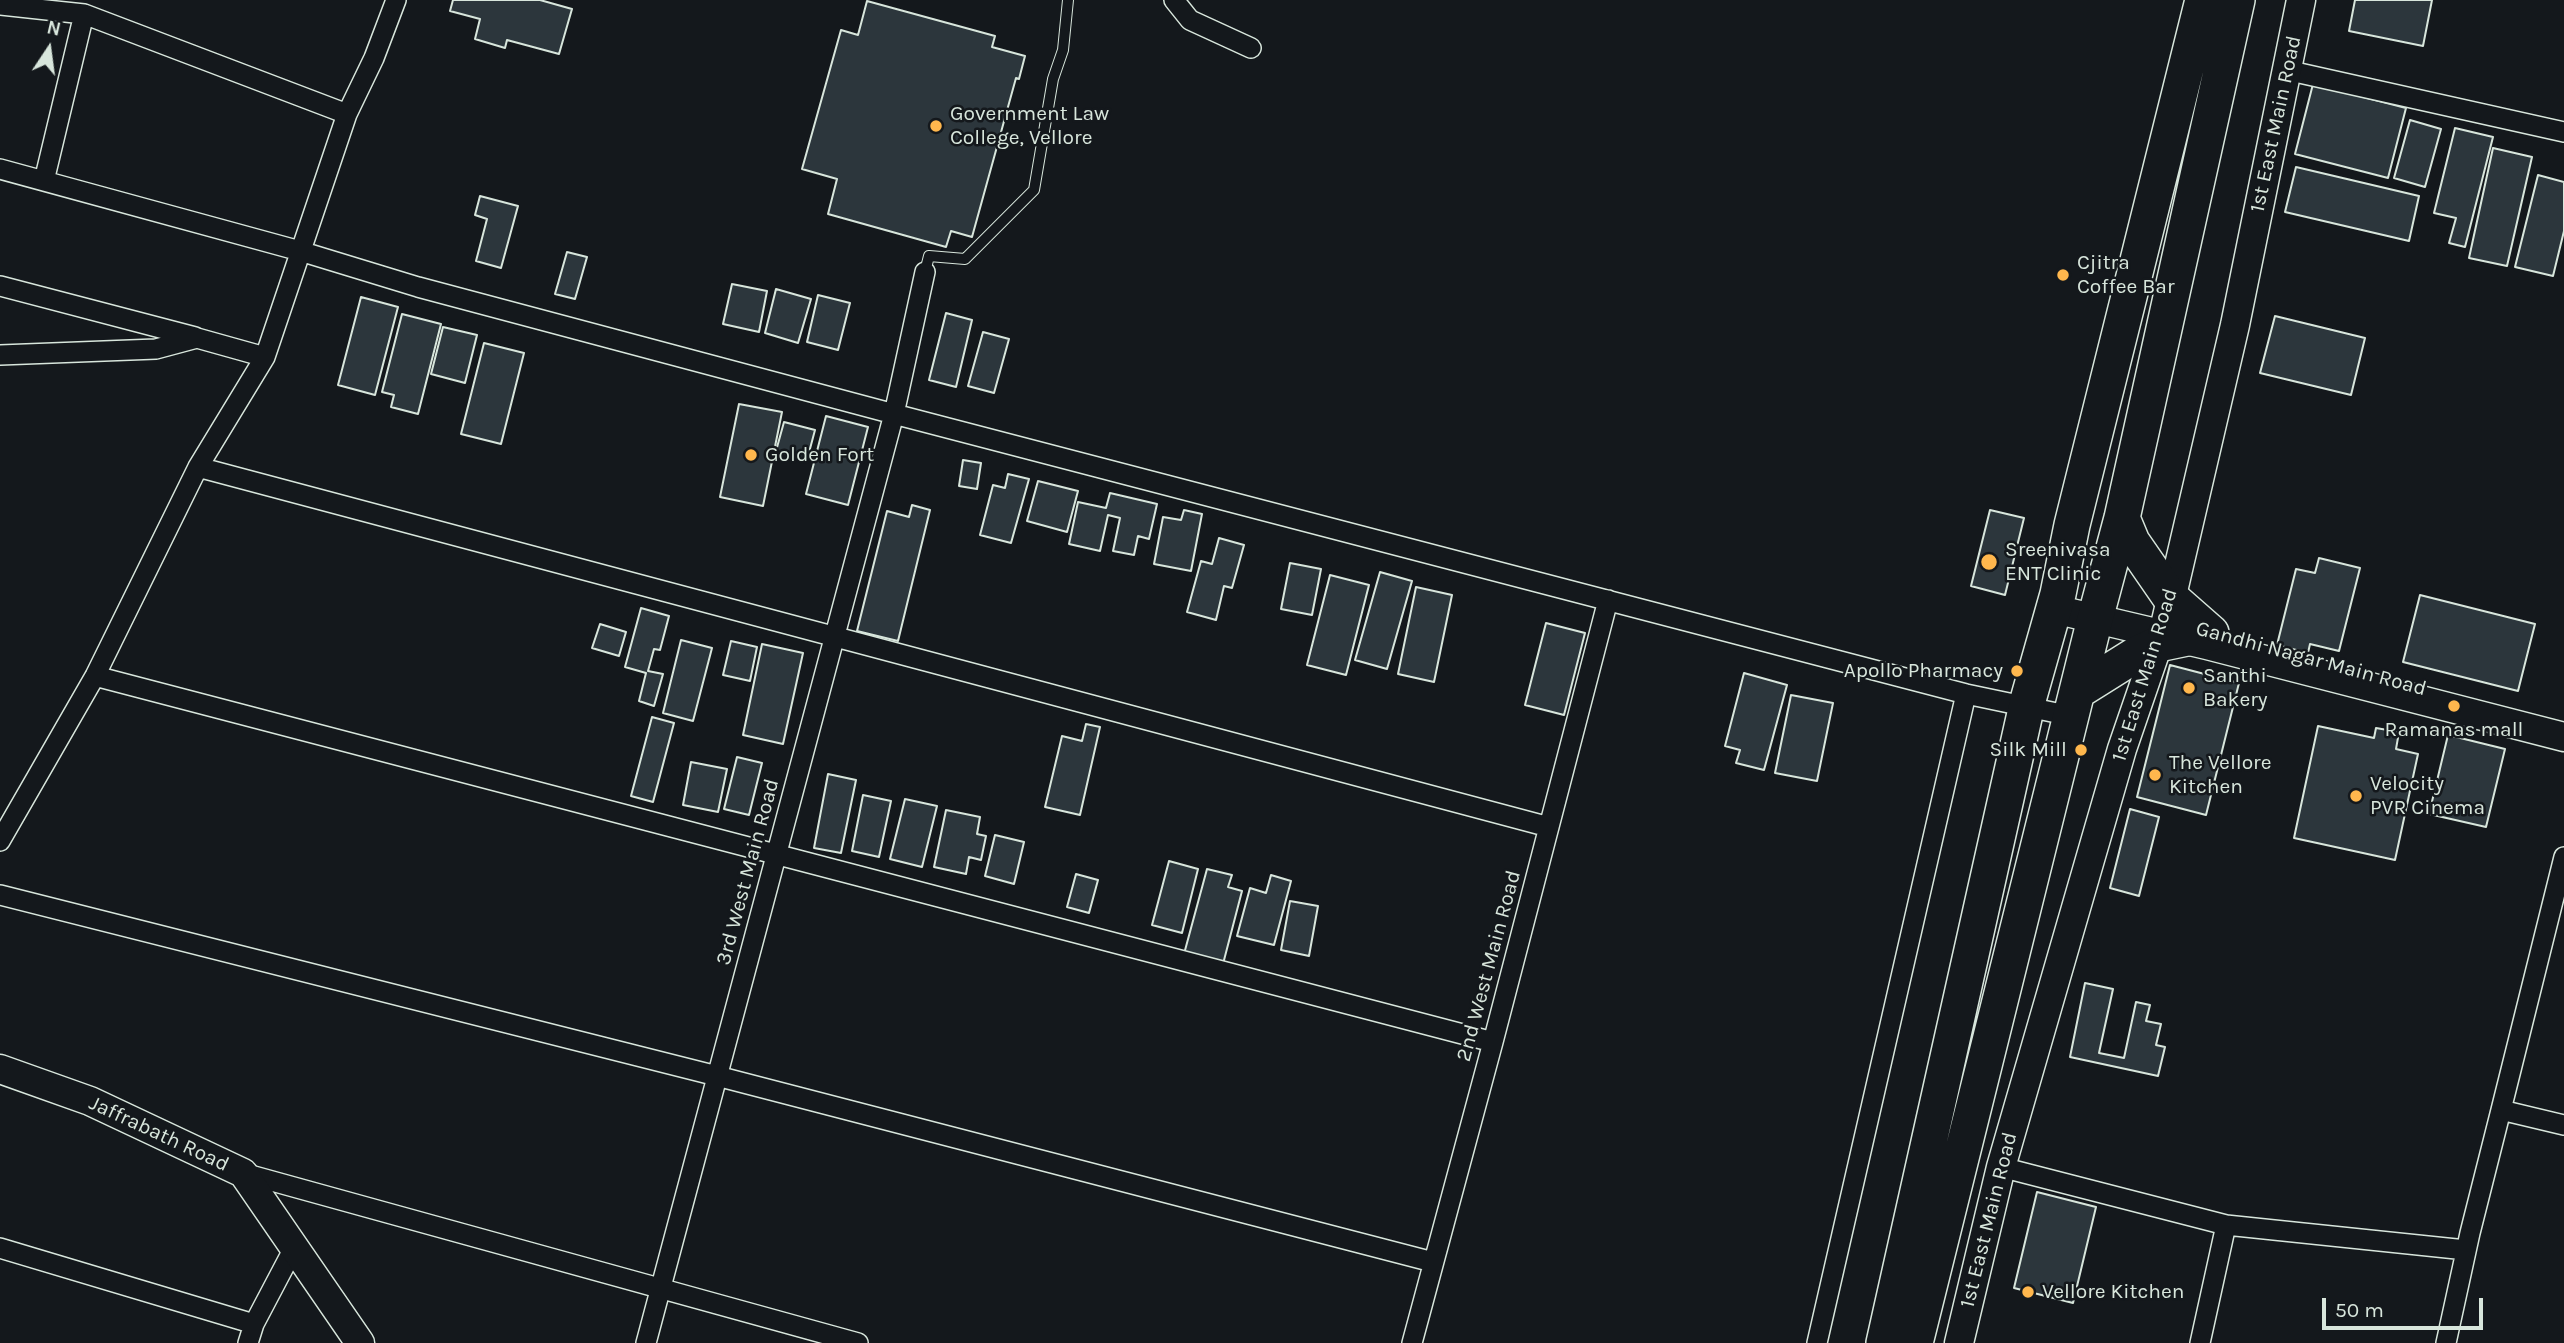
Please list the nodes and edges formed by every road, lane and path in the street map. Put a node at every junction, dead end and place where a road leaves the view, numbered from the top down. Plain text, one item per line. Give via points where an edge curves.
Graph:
1 (396, 0) edge
2 (1068, 0) edge
3 (1174, 0) edge
4 (2203, 0) edge
5 (2237, 0) edge
6 (2301, 0) edge
7 (0, 5) edge
8 (84, 14) junction
9 (1251, 48) dead end
10 (2286, 70) junction
11 (347, 114) junction
12 (2564, 132) edge
13 (0, 169) edge
14 (44, 181) junction
15 (300, 251) junction
16 (925, 272) joint
17 (0, 286) edge
18 (197, 338) junction
19 (0, 355) edge
20 (265, 357) junction
21 (894, 414) junction
22 (198, 467) junction
23 (2122, 518) junction
24 (1608, 600) junction
25 (2056, 601) junction
26 (2097, 612) junction
27 (2174, 628) junction
28 (835, 637) junction
29 (95, 676) junction
30 (1966, 694) junction
31 (2075, 704) junction
32 (2027, 708) junction
33 (2564, 724) edge
34 (2564, 737) edge
35 (1549, 827) junction
36 (0, 841) edge
37 (777, 855) junction
38 (2564, 857) edge
39 (0, 895) edge
40 (1493, 1042) junction
41 (0, 1069) edge
42 (717, 1076) junction
43 (2501, 1110) junction
44 (2564, 1125) edge
45 (2001, 1167) junction
46 (243, 1173) junction
47 (2226, 1225) junction
48 (0, 1248) edge
49 (294, 1248) junction
50 (2466, 1250) junction
51 (1433, 1262) junction
52 (660, 1290) junction
53 (251, 1334) edge
54 (360, 1343) edge
55 (646, 1343) edge
56 (858, 1343) edge
57 (1412, 1343) edge
58 (1817, 1343) edge
59 (1884, 1343) edge
60 (1915, 1343) edge
61 (1959, 1343) edge
62 (2200, 1343) edge
63 (2445, 1343) edge

1 - 11 street
2 - 16 lane via 1063,50 1053,79 1034,190 965,259 929,256
3 - 9 street via 1190,20
4 - 25 highway
5 - 23 highway
6 - 10 main road, 1st East Main Road
7 - 8 street
8 - 11 street
8 - 14 street
10 - 12 street
10 - 27 main road, 1st East Main Road
11 - 15 street
13 - 14 street
14 - 15 street
15 - 20 street
15 - 21 street
16 - 21 street, 3rd West Main Road
17 - 18 street
18 - 19 street via 156,349
18 - 20 street
20 - 22 street
21 - 24 street
21 - 28 street, 3rd West Main Road
22 - 28 street
22 - 29 street
23 - 26 highway
23 - 27 highway
24 - 30 street
24 - 35 street, 2nd West Main Road
25 - 26 main road, Gandhi Nagar Main Road
25 - 32 highway
26 - 27 main road, Gandhi Nagar Main Road
26 - 31 highway
27 - 31 highway
27 - 33 main road, Gandhi Nagar Main Road
27 - 34 main road
27 - 45 main road, 1st East Main Road via 2122,749
28 - 35 street
28 - 37 street, 3rd West Main Road
29 - 36 street
29 - 37 street
30 - 32 street
30 - 58 street
31 - 32 street
31 - 60 highway
32 - 59 highway
35 - 40 street, 2nd West Main Road
37 - 40 street
37 - 42 street, 3rd West Main Road
38 - 43 street
39 - 42 street
40 - 51 street, 2nd West Main Road
41 - 46 main road, Jaffrabath Road via 90,1101
42 - 51 street
42 - 52 street, 3rd West Main Road
43 - 44 street
43 - 50 street
45 - 47 street
45 - 61 main road, 1st East Main Road
46 - 49 main road, Jaffrabath Road
46 - 52 street
47 - 50 street
47 - 62 street
48 - 53 street
49 - 53 street
49 - 54 main road, Jaffrabath Road
50 - 63 street
51 - 57 street, 2nd West Main Road
52 - 55 street, 3rd West Main Road
52 - 56 street

